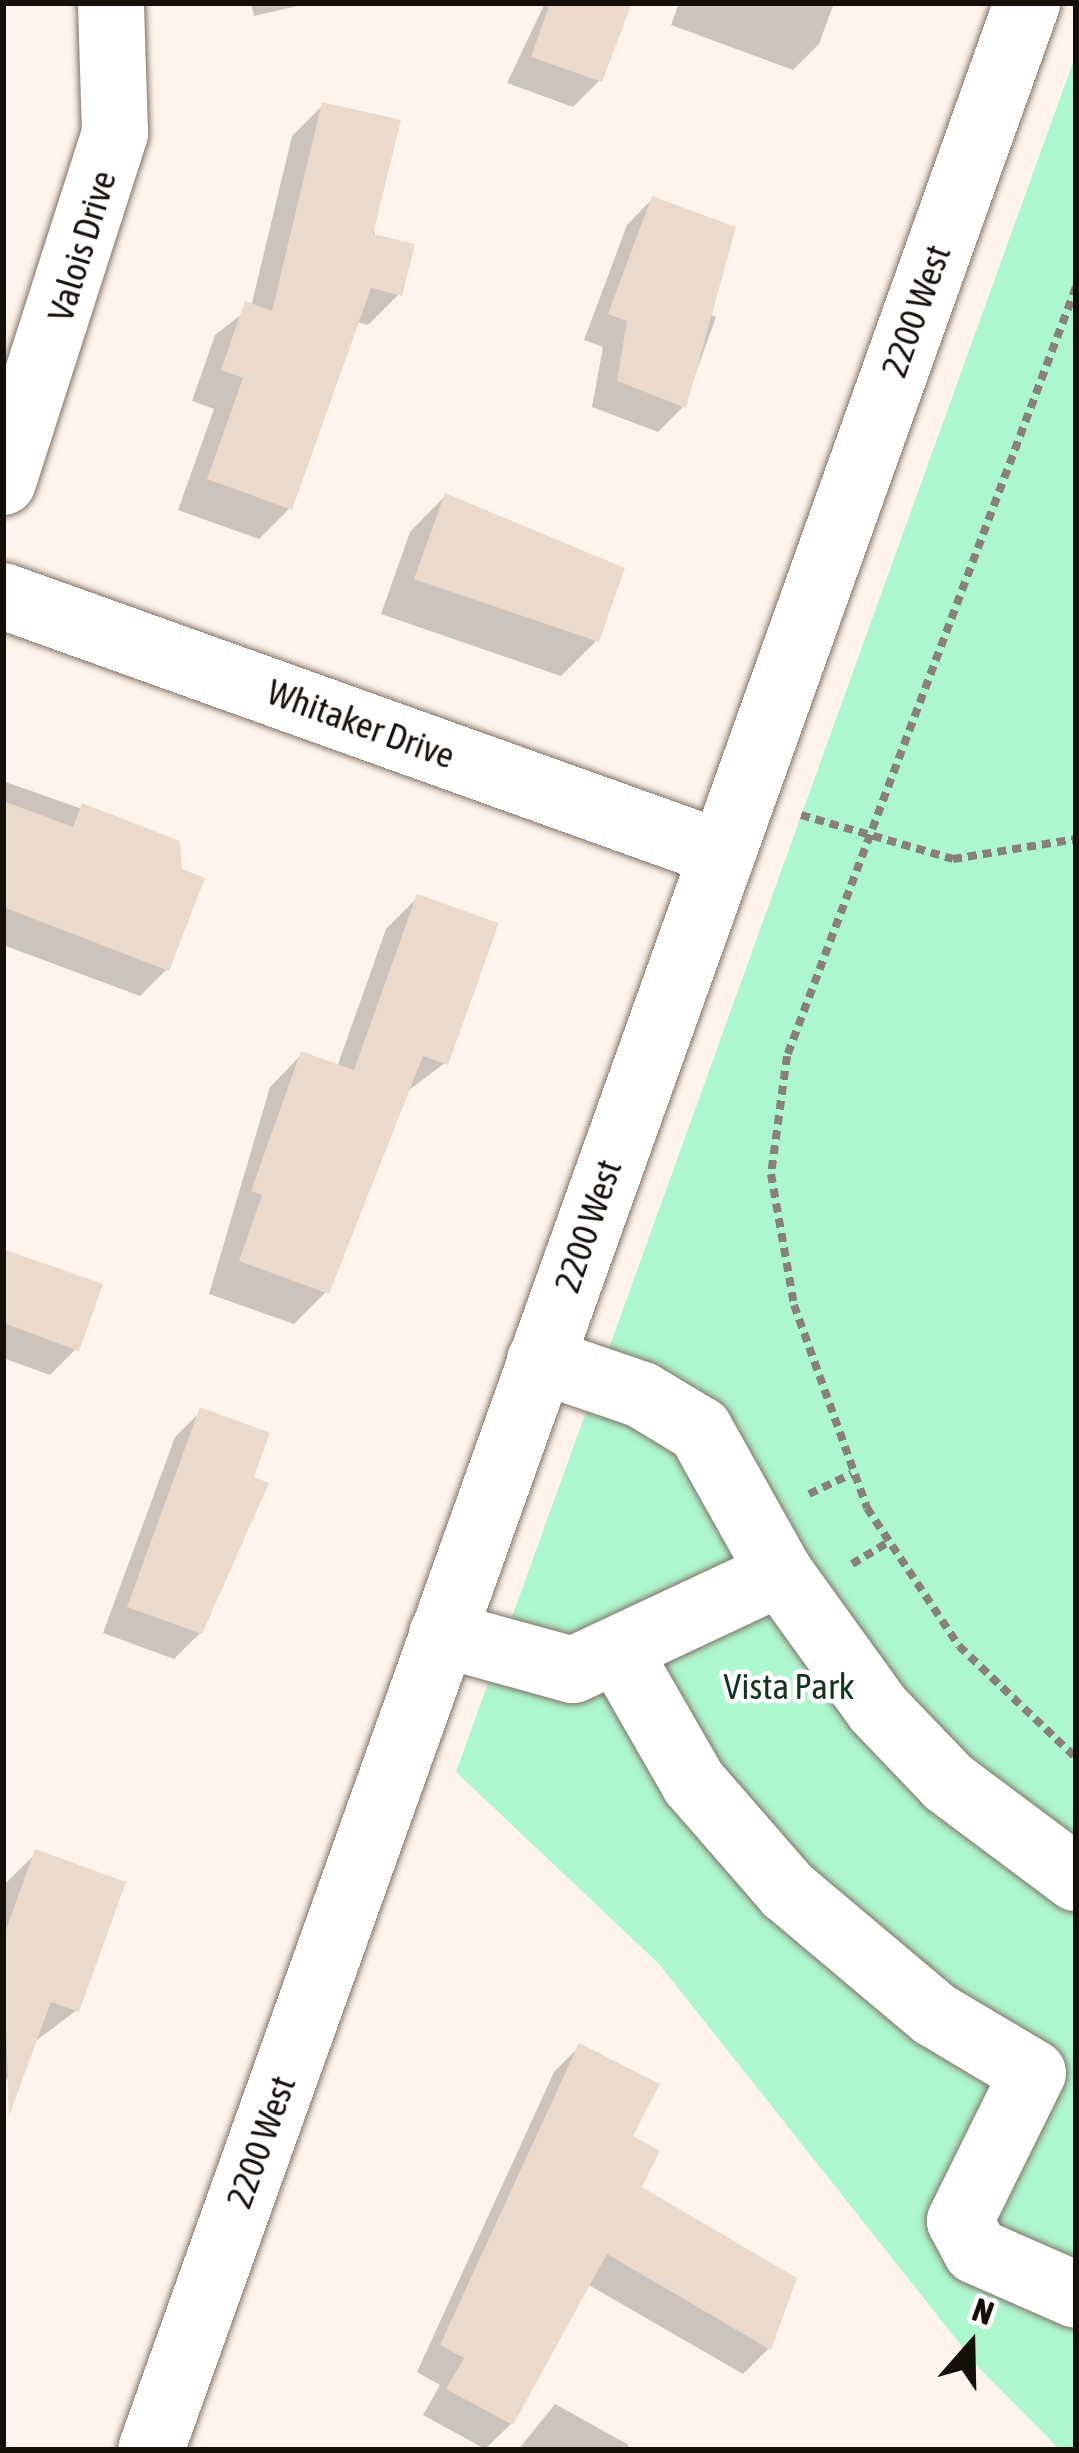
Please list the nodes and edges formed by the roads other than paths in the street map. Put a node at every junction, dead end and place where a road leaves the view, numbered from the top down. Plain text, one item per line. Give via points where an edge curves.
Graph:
1 (111, 3) edge
2 (1027, 3) edge
3 (3, 482) edge
4 (3, 596) edge
5 (720, 853) junction
6 (540, 1360) junction
7 (780, 1573) junction
8 (442, 1634) junction
9 (618, 1652) junction
10 (1076, 1878) edge
11 (1054, 2083) edge
12 (1076, 2295) edge
13 (151, 2450) edge

1 - 3 street, Valois Drive via 115,133
2 - 5 street, 2200 West
4 - 5 street, Whitaker Drive
5 - 6 street, 2200 West
6 - 7 street via 642,1394 700,1430
6 - 8 street, 2200 West
7 - 9 street
7 - 10 street via 878,1709 949,1783
8 - 9 street via 573,1670
8 - 13 street, 2200 West
9 - 11 street via 694,1783 788,1891 934,2014
11 - 12 street via 960,2221 976,2251

